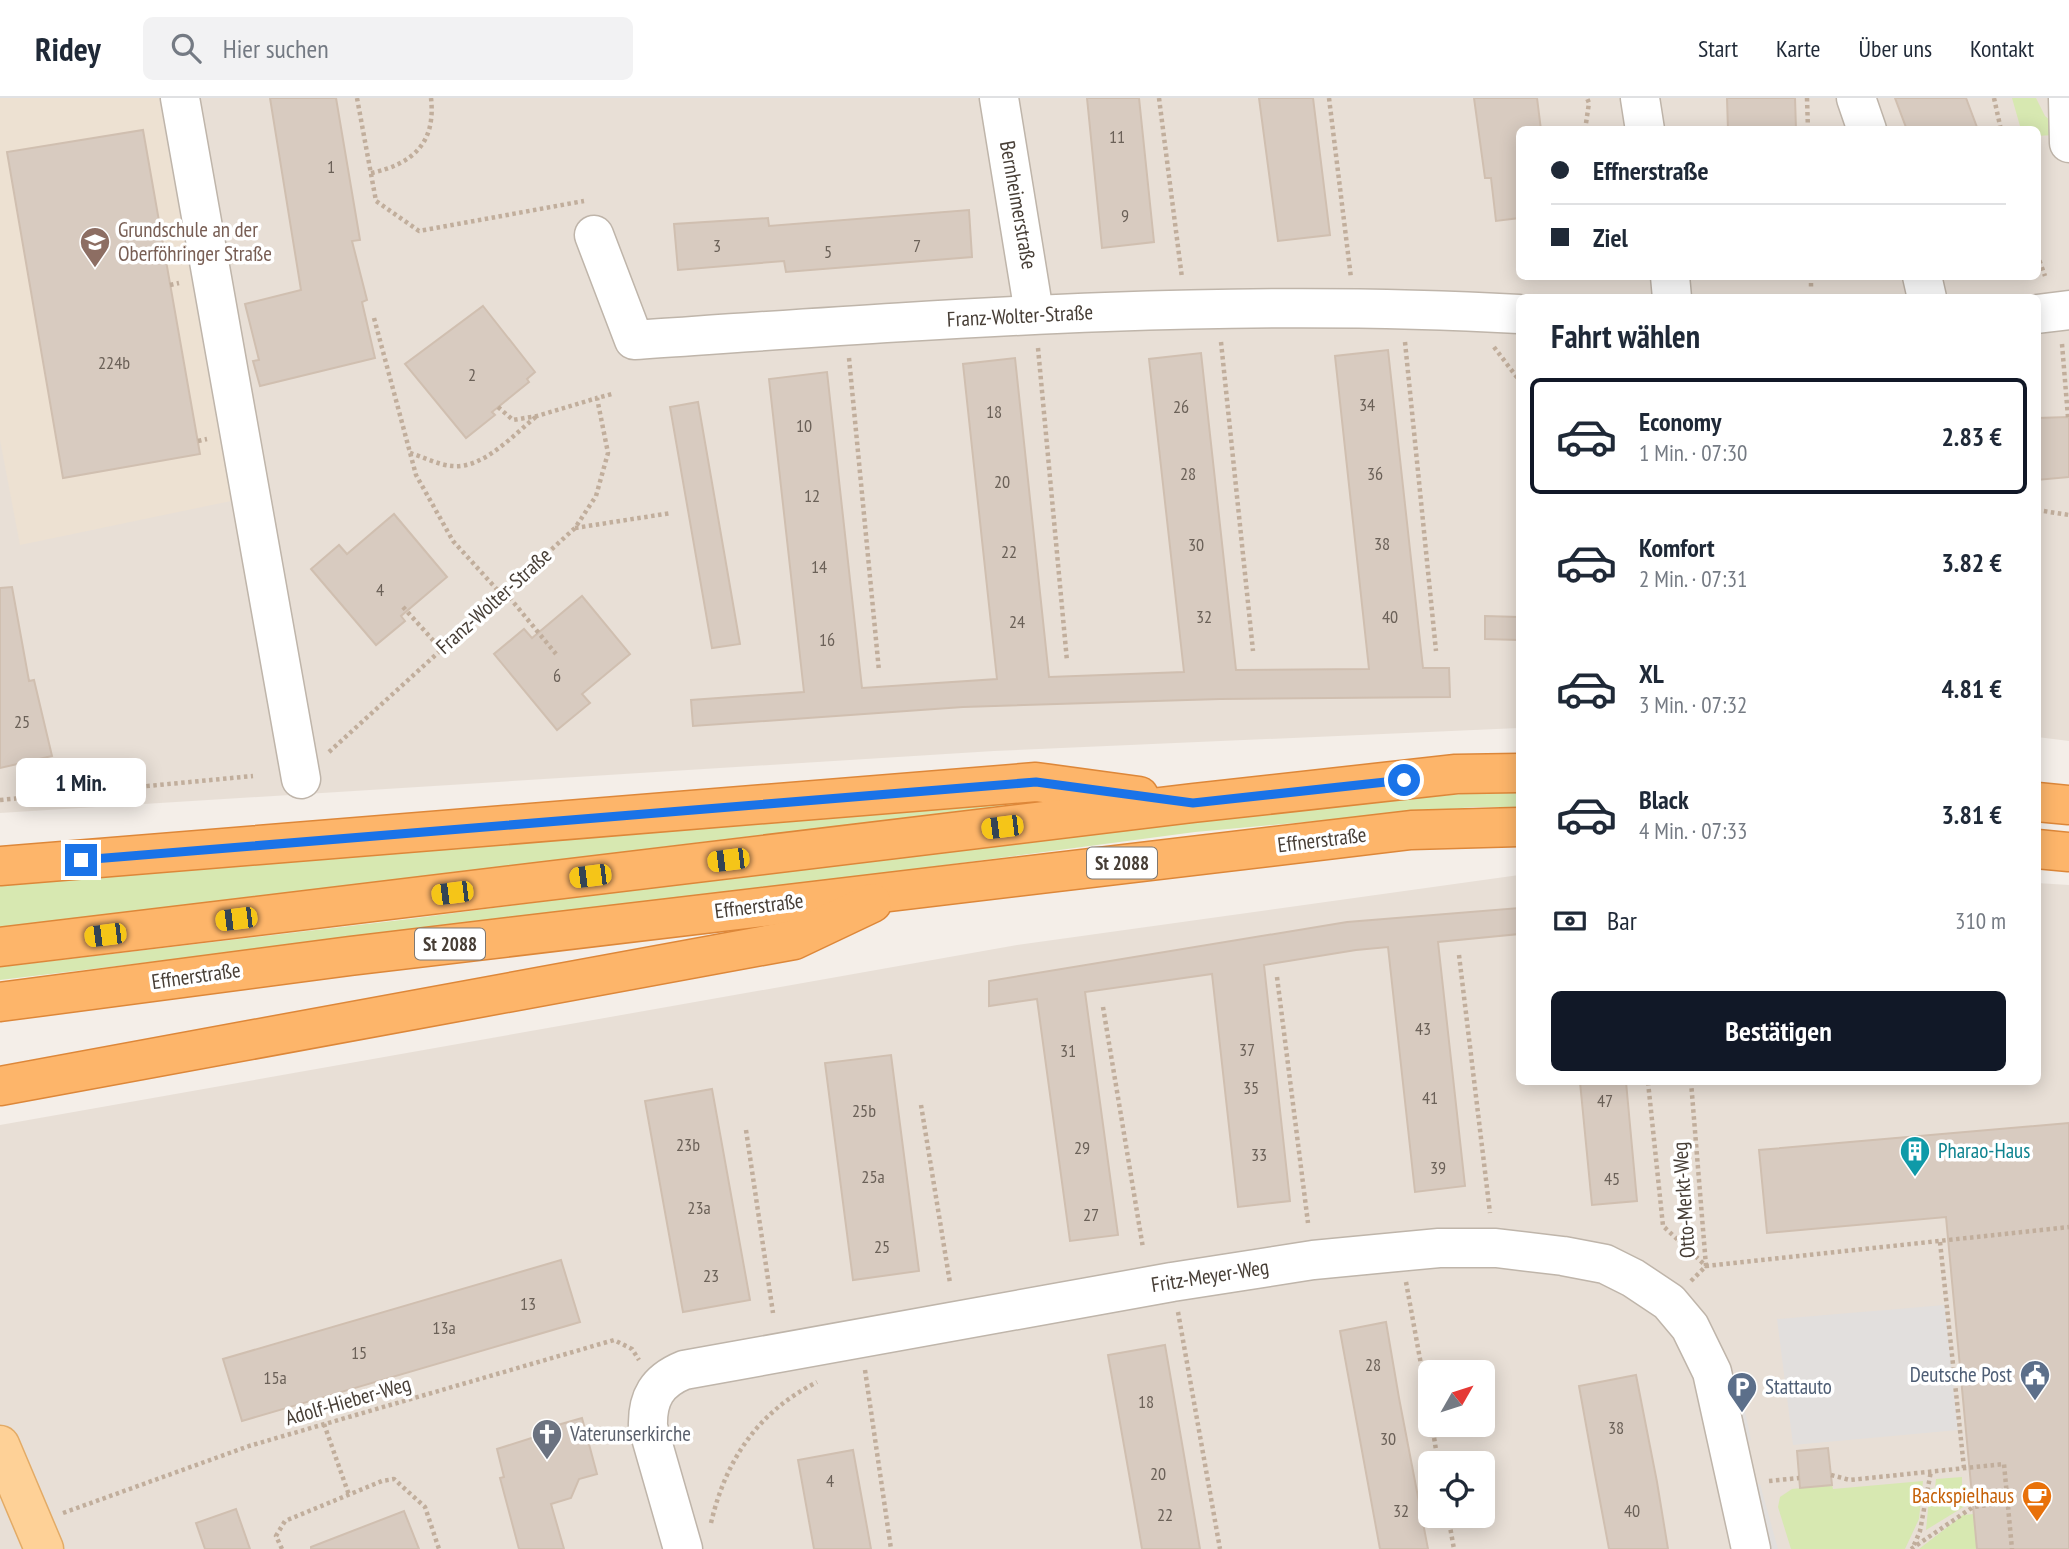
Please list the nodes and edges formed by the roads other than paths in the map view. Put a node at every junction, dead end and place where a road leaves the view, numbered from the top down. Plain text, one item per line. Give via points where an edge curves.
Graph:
1 (180, 98) edge
2 (999, 98) edge
3 (1640, 98) edge
4 (1856, 98) edge
5 (2068, 98) edge
6 (1644, 126) edge
7 (1866, 126) edge
8 (2069, 143) edge
9 (590, 218) road end
10 (1034, 313) junction
11 (1516, 314) edge
12 (1516, 773) edge
13 (301, 779) road end
14 (2041, 802) edge
15 (1193, 803) junction
16 (2069, 805) edge
17 (1516, 827) edge
18 (2041, 849) edge
19 (2069, 852) edge
20 (0, 866) edge
21 (901, 889) junction
22 (0, 947) edge
23 (0, 1002) edge
24 (0, 1086) edge
25 (0, 1445) edge
26 (38, 1536) edge
27 (697, 1539) edge
28 (1751, 1549) edge

1 - 13 street
2 - 10 street, Bernheimerstraße
3 - 6 street
4 - 7 street
5 - 8 street
9 - 10 street, Franz-Wolter-Straße via 634,340
10 - 11 street, Franz-Wolter-Straße via 1352,309
12 - 15 highway, St 2088 via 1457,774
14 - 16 highway
15 - 20 highway via 1036,782
15 - 22 highway, St 2088
17 - 21 highway, Effnerstraße / St 2088 via 1411,830
18 - 19 highway
21 - 23 highway, Effnerstraße / St 2088
21 - 24 highway via 794,940
25 - 26 main road
27 - 28 street, Fritz-Meyer-Weg via 648,1427 647,1406 657,1387 684,1370 1325,1259 1496,1248 1605,1264 1651,1288 1690,1326 1712,1372

